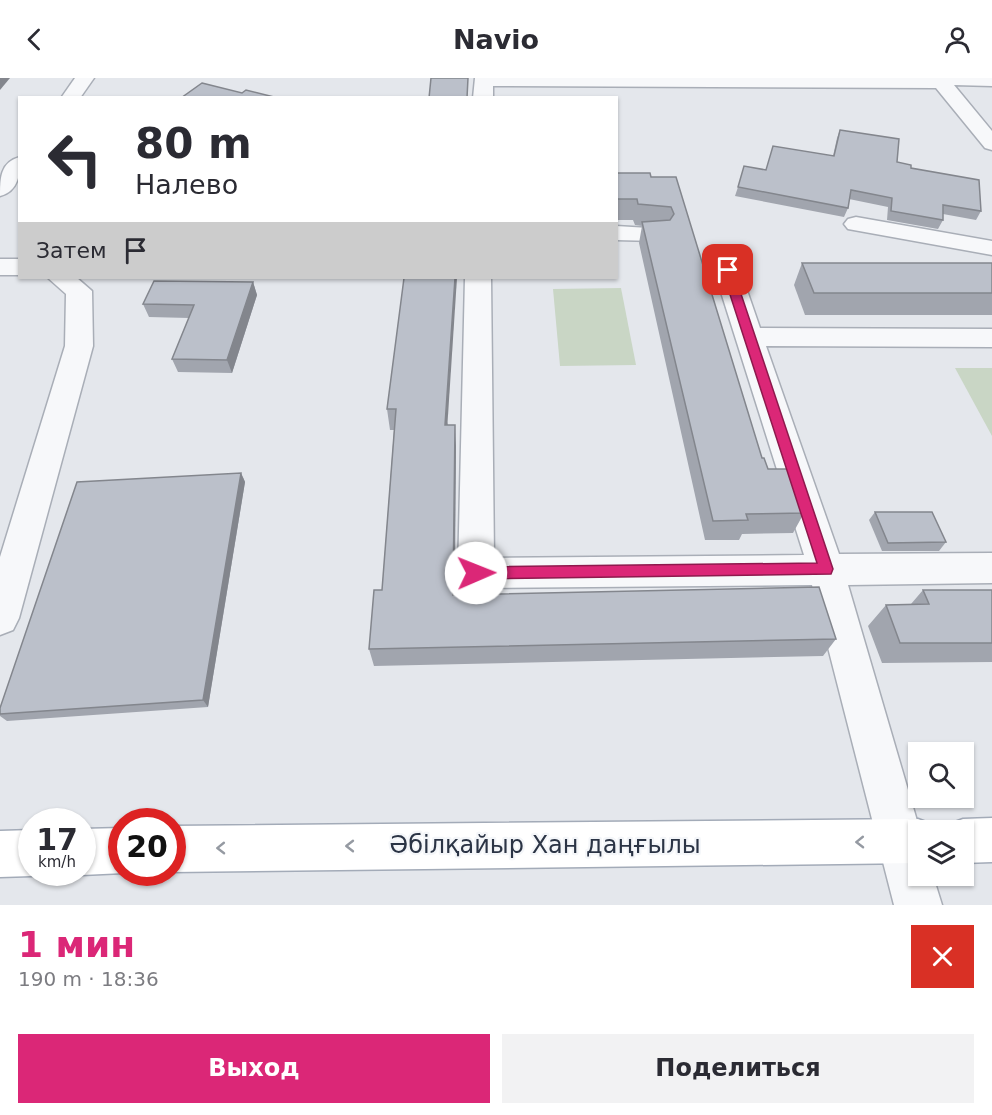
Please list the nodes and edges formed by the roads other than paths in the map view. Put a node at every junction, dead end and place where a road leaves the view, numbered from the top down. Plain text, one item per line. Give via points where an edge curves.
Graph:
1 (85, 78) edge
2 (940, 80) edge
3 (992, 80) edge
4 (72, 96) edge
5 (483, 96) edge
6 (992, 144) edge
7 (18, 162) edge
8 (0, 163) edge
9 (18, 165) edge
10 (0, 189) edge
11 (856, 224) dead end
12 (618, 233) edge
13 (656, 234) edge
14 (992, 248) edge
15 (0, 267) edge
16 (18, 267) edge
17 (728, 270) dead end
18 (63, 279) edge
19 (478, 279) edge
20 (749, 337) junction
21 (992, 338) edge
22 (992, 568) edge
23 (826, 569) junction
24 (0, 618) edge
25 (908, 835) edge
26 (992, 840) edge
27 (908, 841) edge
28 (974, 841) edge
29 (186, 849) edge
30 (18, 853) edge
31 (0, 854) edge
32 (916, 886) edge
33 (918, 905) edge

1 - 4 street
2 - 3 street
2 - 5 street via 483,80
2 - 6 street
7 - 8 street
9 - 10 street
11 - 14 street
12 - 13 street
15 - 16 street
17 - 20 street
18 - 24 street via 79,291 79,346
19 - 23 street via 476,573
20 - 21 street
20 - 23 street
22 - 23 street
23 - 25 street
26 - 28 main road
27 -> 29 main road, Әбілқайыр Хан даңғылы
30 - 31 main road
32 - 33 street

